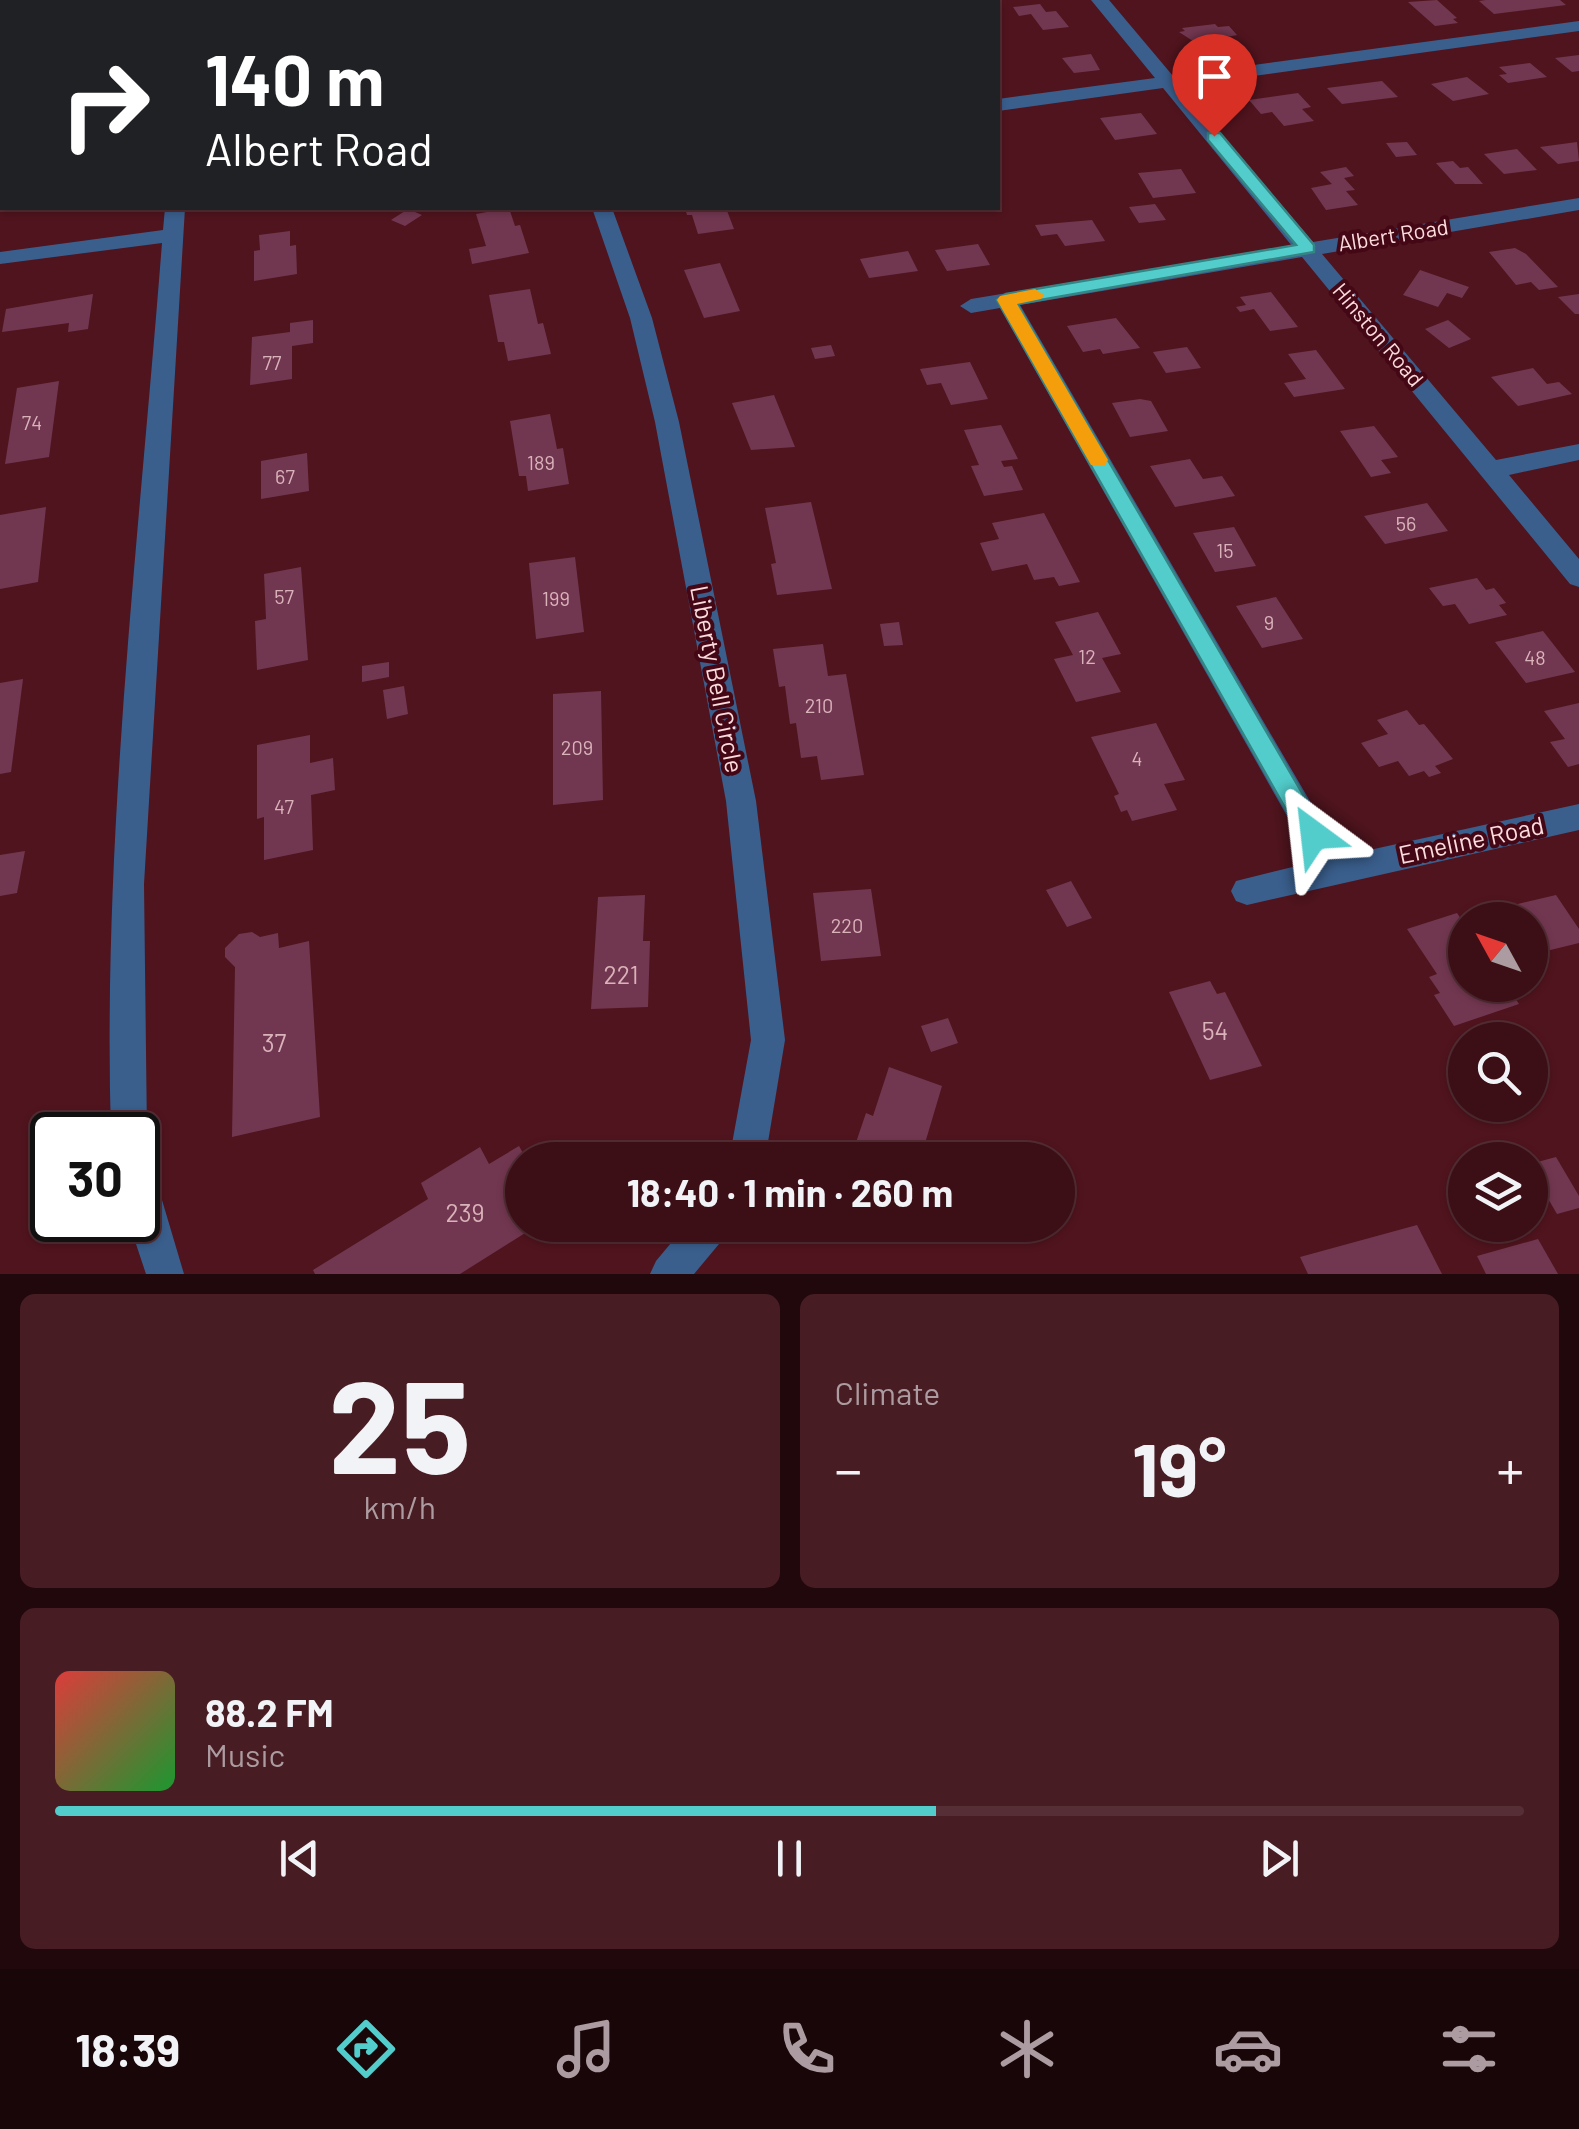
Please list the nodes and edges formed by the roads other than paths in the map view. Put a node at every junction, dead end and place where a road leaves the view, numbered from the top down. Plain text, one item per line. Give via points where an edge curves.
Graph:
1 (1100, 0) edge
2 (1579, 26) edge
3 (1167, 80) junction
4 (1000, 105) edge
5 (1579, 204) edge
6 (603, 210) edge
7 (174, 221) edge
8 (1308, 248) junction
9 (0, 258) edge
10 (1006, 300) junction
11 (970, 306) dead end
12 (1579, 452) edge
13 (1491, 470) junction
14 (1579, 577) edge
15 (1579, 816) edge
16 (1332, 869) junction
17 (1247, 890) dead end
18 (128, 1112) edge
19 (751, 1142) edge
20 (154, 1242) edge
21 (696, 1242) edge
22 (165, 1274) edge
23 (669, 1274) edge

1 - 3 street, Hinston Road
2 - 3 street
3 - 4 street
3 - 8 street, Hinston Road
5 - 8 street, Albert Road
6 - 19 street, Liberty Bell Circle via 641,318 667,422 741,800 768,1040
7 - 9 street
7 - 18 street via 138,692 123,1035
8 - 10 street, Albert Road
8 - 13 street, Hinston Road
10 - 11 street, Albert Road
10 - 16 street
12 - 13 street
13 - 14 street, Hinston Road
15 - 16 street, Emeline Road
16 - 17 street, Emeline Road
20 - 22 street
21 - 23 street

